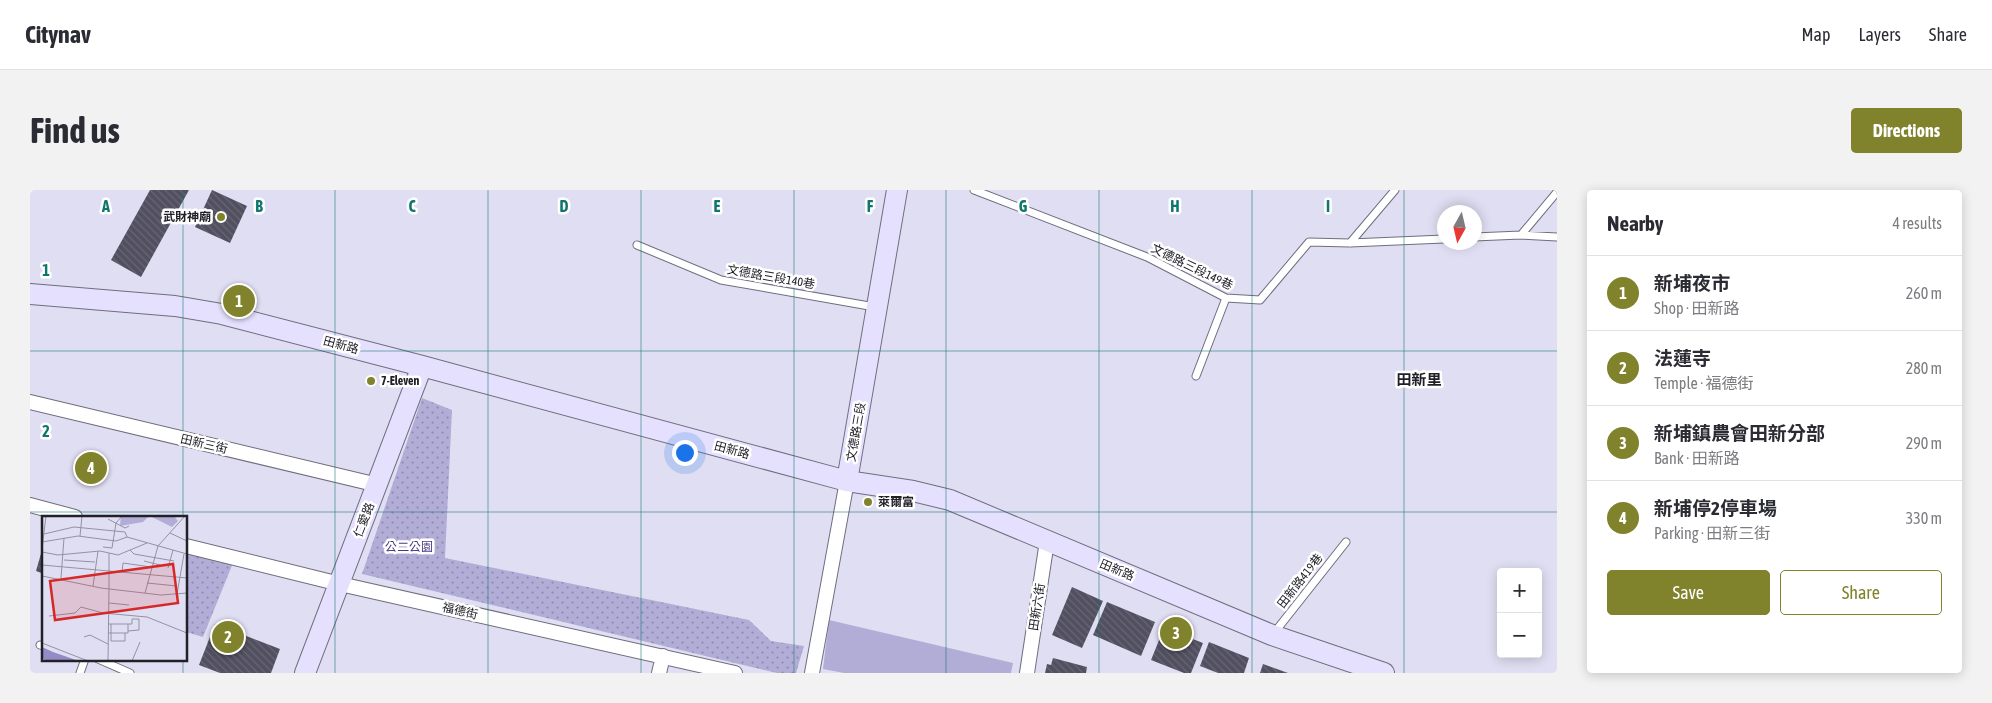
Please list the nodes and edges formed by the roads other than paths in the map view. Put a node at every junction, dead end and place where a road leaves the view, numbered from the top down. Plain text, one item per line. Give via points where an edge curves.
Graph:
1 (897, 190) edge
2 (974, 190) edge
3 (1395, 190) edge
4 (1557, 192) edge
5 (1521, 235) junction
6 (1482, 237) edge
7 (1557, 237) edge
8 (1437, 239) edge
9 (1350, 243) junction
10 (637, 245) dead end
11 (30, 294) edge
12 (1226, 298) junction
13 (877, 307) junction
14 (422, 366) junction
15 (1196, 376) dead end
16 (30, 402) edge
17 (848, 481) junction
18 (378, 485) junction
19 (30, 505) edge
20 (71, 516) edge
21 (1048, 541) junction
22 (1346, 542) dead end
23 (188, 546) edge
24 (340, 584) junction
25 (1272, 635) junction
26 (663, 656) junction
27 (85, 660) edge
28 (100, 660) edge
29 (80, 673) edge
30 (130, 673) edge
31 (305, 673) edge
32 (659, 673) edge
33 (735, 673) edge
34 (812, 673) edge
35 (1027, 673) edge
36 (1384, 673) edge

1 - 13 main road, 文德路三段
2 - 12 lane, 文德路三段149巷 via 1148,257
3 - 9 lane
4 - 5 lane
5 - 6 lane
5 - 7 lane
8 - 9 lane, 文德路三段149巷
9 - 12 lane, 文德路三段149巷 via 1309,242 1260,300
10 - 13 lane, 文德路三段140巷 via 721,280
11 - 14 main road, 田新路 via 175,306 222,314
12 - 15 lane
13 - 17 main road, 文德路三段
14 - 17 main road, 田新路
14 - 18 main road, 仁愛路
16 - 18 street, 田新三街
17 - 21 main road, 田新路 via 913,490 950,500
17 - 34 street, 文德路三段
18 - 24 main road, 仁愛路
19 - 20 street
21 - 25 main road, 田新路
21 - 35 street, 田新六街
22 - 25 lane, 田新路419巷
23 - 24 street, 福德街
24 - 26 street, 福德街
24 - 31 main road, 仁愛路
25 - 36 main road, 田新路
26 - 32 street
26 - 33 street, 福德街
27 - 29 lane
28 - 30 lane

